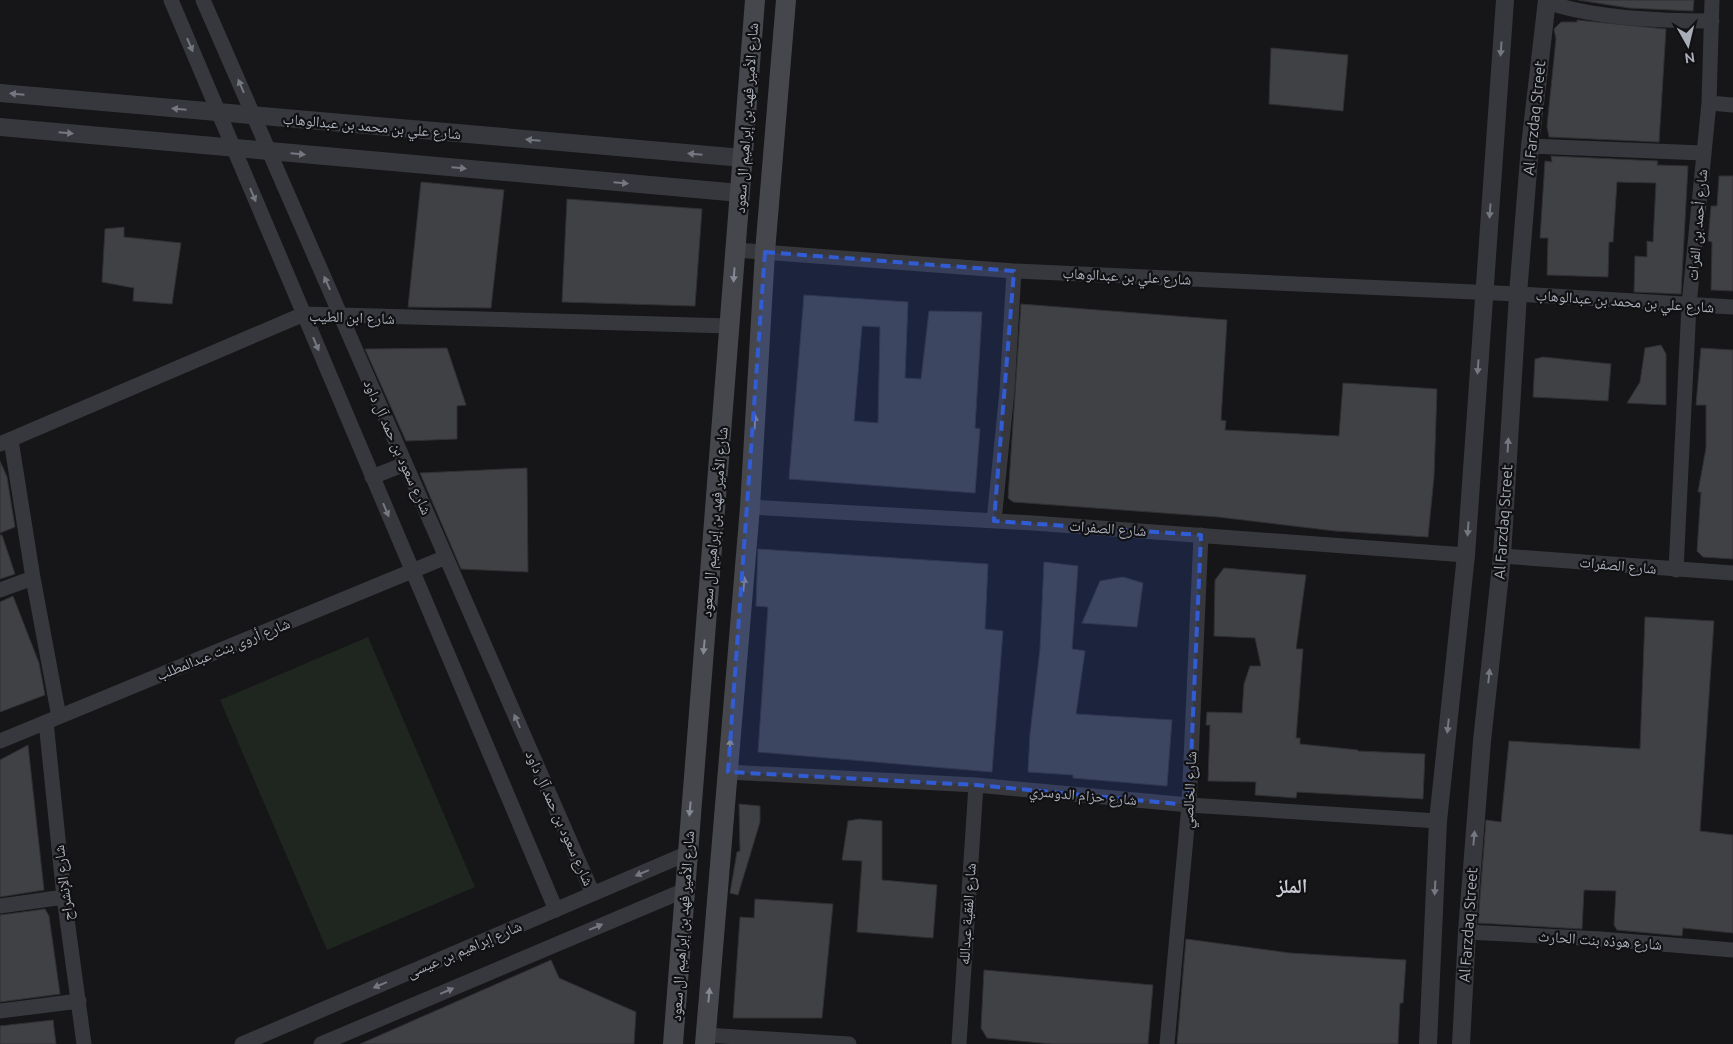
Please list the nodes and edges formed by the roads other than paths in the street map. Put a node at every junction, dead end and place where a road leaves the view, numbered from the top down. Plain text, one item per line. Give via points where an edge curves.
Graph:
1 (171, 0) edge
2 (203, 0) edge
3 (755, 0) edge
4 (786, 0) edge
5 (1505, 0) edge
6 (1712, 0) edge
7 (1547, 1) edge
8 (1712, 21) junction
9 (0, 93) edge
10 (1709, 103) junction
11 (1733, 105) edge
12 (218, 112) junction
13 (254, 116) junction
14 (0, 127) edge
15 (1530, 146) junction
16 (234, 148) junction
17 (269, 151) junction
18 (1703, 153) junction
19 (743, 158) junction
20 (740, 194) junction
21 (736, 250) junction
22 (765, 252) junction
23 (1014, 271) junction
24 (1482, 294) junction
25 (1518, 294) junction
26 (1689, 305) junction
27 (1733, 307) edge
28 (304, 314) junction
29 (342, 317) junction
30 (730, 326) junction
31 (5, 442) edge
32 (405, 464) junction
33 (372, 477) junction
34 (750, 507) junction
35 (994, 521) junction
36 (1201, 535) junction
37 (1466, 555) junction
38 (1502, 556) junction
39 (446, 557) junction
40 (1676, 570) junction
41 (412, 571) junction
42 (1733, 573) edge
43 (33, 578) junction
44 (0, 590) edge
45 (52, 719) junction
46 (0, 741) edge
47 (728, 772) junction
48 (976, 785) junction
49 (1189, 805) junction
50 (1438, 821) junction
51 (686, 854) junction
52 (685, 890) junction
53 (593, 894) junction
54 (64, 897) junction
55 (0, 906) edge
56 (556, 910) junction
57 (1467, 932) junction
58 (1733, 950) edge
59 (79, 1001) junction
60 (0, 1011) edge
61 (706, 1040) edge
62 (84, 1044) edge
63 (242, 1044) edge
64 (321, 1044) edge
65 (673, 1044) edge
66 (849, 1044) edge
67 (959, 1044) edge
68 (1167, 1044) edge
69 (1428, 1044) edge
70 (1461, 1044) edge

1 -> 12 street
13 -> 2 street, شارع سعود بن حمد آل داود
3 - 19 main road, شارع الأمير فهد بن إبراهيم ال سعود
4 - 22 main road, شارع الأمير فهد بن إبراهيم ال سعود
5 -> 24 street
6 - 8 street, شارع أحمد بن الفرات
7 - 8 street via 1567,9 1676,21
7 - 15 street, Al Farzdaq Street
8 - 10 street, شارع أحمد بن الفرات
12 -> 9 street, شارع علي بن محمد بن عبدالوهاب
10 - 11 street
10 - 18 street, شارع أحمد بن الفرات
12 - 13 street, شارع علي بن محمد بن عبدالوهاب
12 - 16 street
13 - 17 street, شارع سعود بن حمد آل داود
19 -> 13 street, شارع علي بن محمد بن عبدالوهاب
14 -> 16 street
15 - 18 street
15 - 25 street, Al Farzdaq Street
16 - 17 street
16 -> 28 street
17 -> 20 street
29 -> 17 street, شارع سعود بن حمد آل داود
18 - 26 street, شارع أحمد بن الفرات
19 - 20 main road, شارع الأمير فهد بن إبراهيم ال سعود
20 - 21 main road, شارع الأمير فهد بن إبراهيم ال سعود
21 - 22 street, شارع علي بن عبدالوهاب
21 -> 30 main road, شارع الأمير فهد بن إبراهيم ال سعود
22 - 23 street, شارع علي بن عبدالوهاب
34 -> 22 main road, شارع الأمير فهد بن إبراهيم ال سعود
23 - 24 street, شارع علي بن عبدالوهاب
23 - 35 street via 1008,391
24 - 25 street, شارع علي بن عبدالوهاب
24 -> 37 street
25 - 26 street, شارع علي بن محمد بن عبدالوهاب
38 -> 25 street, Al Farzdaq Street
26 - 27 street, شارع علي بن محمد بن عبدالوهاب
26 - 40 street, شارع أحمد بن الفرات
28 - 29 street, شارع ابن الطيب
28 - 31 street, شارع ابن الطيب
28 -> 33 street
29 - 30 street, شارع ابن الطيب
29 - 32 street, شارع سعود بن حمد آل داود
30 -> 51 main road, شارع الأمير فهد بن إبراهيم ال سعود
31 - 43 street, شارع الإنشراح
32 - 33 street
32 - 39 street, شارع سعود بن حمد آل داود
33 -> 41 street
34 - 35 street, شارع الصفرات
47 -> 34 main road, شارع الأمير فهد بن إبراهيم ال سعود
35 - 36 street, شارع الصفرات
36 - 37 street, شارع الصفرات
36 - 49 street, شارع الخالصي
37 -> 50 street
38 - 40 street, شارع الصفرات
57 -> 38 street, Al Farzdaq Street
39 - 41 street, شارع أروى بنت عبدالمطلب
53 -> 39 street, شارع سعود بن حمد آل داود
40 - 42 street, شارع الصفرات
41 - 45 street, شارع أروى بنت عبدالمطلب
41 - 56 street
43 - 44 street
43 - 45 street, شارع الإنشراح
45 - 46 street, شارع أروى بنت عبدالمطلب
45 - 54 street, شارع الإنشراح
47 - 48 street, شارع حزام الدوسري
61 -> 47 main road, شارع الأمير فهد بن إبراهيم ال سعود
48 - 49 street, شارع حزام الدوسري
48 - 67 street, شارع الفقية عبدالله
49 - 50 street, شارع حزام الدوسري
49 - 68 street, شارع الخالصي
50 -> 69 street
51 - 52 main road, شارع الأمير فهد بن إبراهيم ال سعود
51 -> 53 street, شارع إبراهيم بن عيسى
64 -> 52 street
52 - 65 main road, شارع الأمير فهد بن إبراهيم ال سعود
53 - 56 street, شارع إبراهيم بن عيسى
54 - 55 street
54 - 59 street, شارع الإنشراح
56 -> 63 street, شارع إبراهيم بن عيسى
57 - 58 street, شارع هوذه بنت الحارث
57 - 70 street, Al Farzdaq Street
59 - 60 street
59 - 62 street, شارع الإنشراح
61 - 66 street

